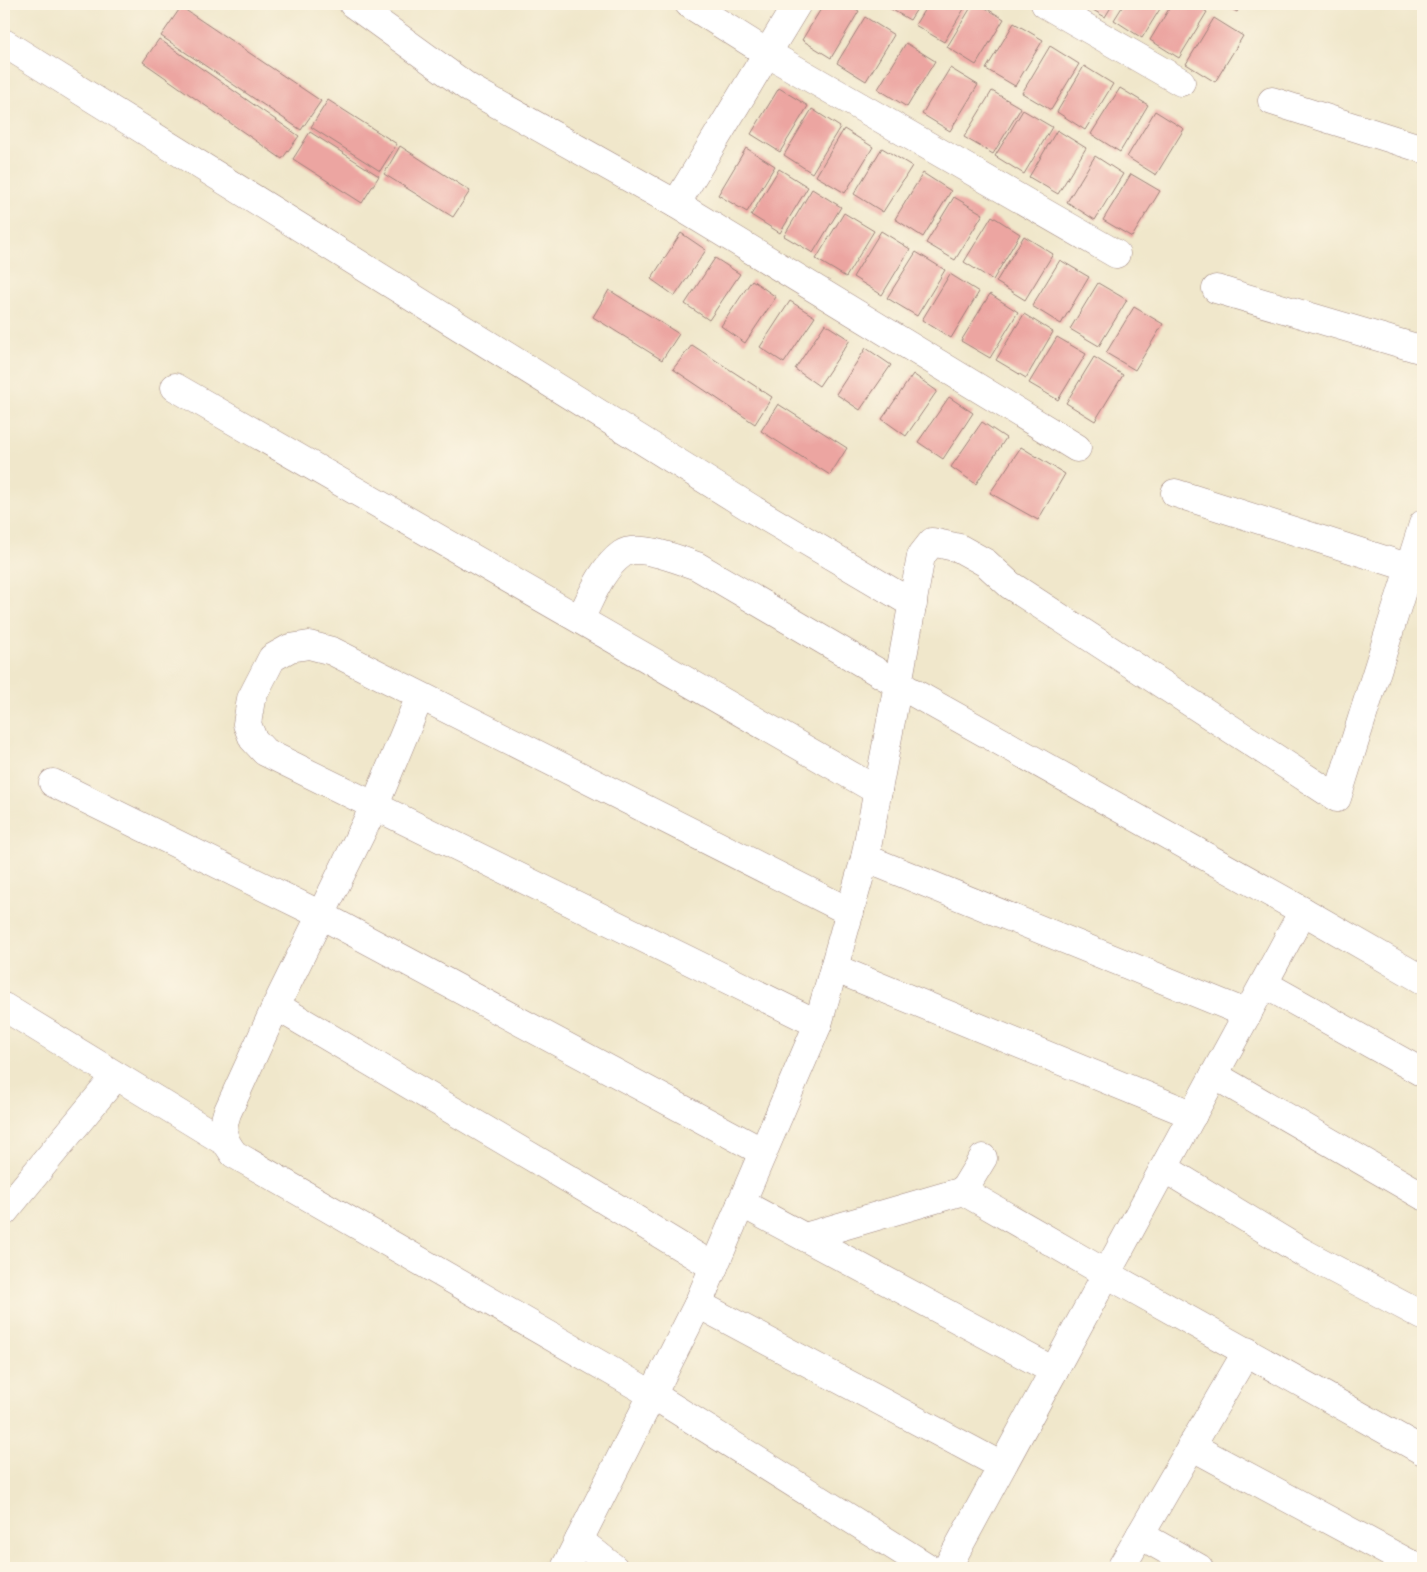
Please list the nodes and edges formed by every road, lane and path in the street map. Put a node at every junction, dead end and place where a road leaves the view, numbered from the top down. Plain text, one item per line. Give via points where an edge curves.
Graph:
1 (353, 4) edge
2 (689, 4) edge
3 (797, 4) edge
4 (1045, 4) edge
5 (4, 43) edge
6 (767, 53) junction
7 (1181, 82) dead end
8 (1272, 102) dead end
9 (1423, 149) edge
10 (676, 204) junction
11 (1116, 254) dead end
12 (1216, 289) dead end
13 (1423, 350) edge
14 (175, 387) dead end
15 (1077, 448) dead end
16 (1175, 493) dead end
17 (1423, 524) edge
18 (1416, 570) edge
19 (913, 604) junction
20 (580, 619) junction
21 (898, 684) junction
22 (420, 696) junction
23 (52, 783) dead end
24 (878, 791) junction
25 (375, 805) junction
26 (865, 858) junction
27 (1303, 911) junction
28 (850, 912) junction
29 (321, 915) junction
30 (834, 968) junction
31 (1423, 980) edge
32 (1264, 984) junction
33 (276, 1006) junction
34 (4, 1007) edge
35 (1248, 1014) junction
36 (818, 1024) junction
37 (1423, 1073) edge
38 (1214, 1075) junction
39 (116, 1076) junction
40 (1193, 1115) junction
41 (225, 1142) junction
42 (763, 1152) junction
43 (983, 1158) dead end
44 (1164, 1168) junction
45 (963, 1190) junction
46 (1423, 1196) edge
47 (741, 1203) junction
48 (4, 1212) edge
49 (804, 1237) junction
50 (714, 1267) junction
51 (1107, 1274) junction
52 (698, 1304) junction
53 (1423, 1316) edge
54 (1247, 1352) junction
55 (1054, 1372) junction
56 (653, 1396) junction
57 (1191, 1446) junction
58 (1423, 1451) edge
59 (1002, 1466) junction
60 (1140, 1535) junction
61 (579, 1540) junction
62 (565, 1568) edge
63 (614, 1568) edge
64 (929, 1568) edge
65 (948, 1568) edge
66 (1121, 1568) edge
67 (1199, 1568) edge
68 (1418, 1568) edge

1 - 10 street via 469,88
2 - 6 street
3 - 6 street
4 - 7 street
5 - 19 street via 754,510
6 - 10 street
6 - 11 street
8 - 9 street
10 - 15 street
12 - 13 street
14 - 20 street
16 - 18 street
17 - 18 street
18 - 19 street via 1337,798 1010,586 986,563 959,548 932,542 921,556
19 - 21 street
20 - 21 street via 607,568 623,553 640,550 671,556 696,566
20 - 24 street
21 - 24 street
21 - 27 street
22 - 25 street
22 - 25 street via 332,651 309,645 290,648 272,658 251,698 247,724 253,740 265,752
22 - 28 street
23 - 29 street
24 - 26 street
25 - 29 street
25 - 36 street
26 - 28 street
26 - 35 street
27 - 31 street
27 - 32 street
28 - 30 street
29 - 33 street
29 - 42 street
30 - 36 street
30 - 40 street
32 - 35 street
32 - 37 street
33 - 41 street via 227,1113 222,1128
33 - 50 street
34 - 39 street
35 - 38 street
36 - 42 street
38 - 40 street
38 - 46 street
39 - 41 street
39 - 48 street
40 - 44 street
41 - 56 street via 234,1154
42 - 47 street
43 - 45 street
44 - 51 street
44 - 53 street via 1302,1252
45 - 49 street
45 - 51 street
47 - 49 street
47 - 50 street
49 - 55 street
50 - 52 street
51 - 54 street
51 - 55 street
52 - 56 street
52 - 59 street
54 - 57 street
54 - 58 street
55 - 59 street
56 - 61 street
56 - 64 street
57 - 60 street
57 - 68 street
59 - 65 street
60 - 66 street
60 - 67 street
61 - 62 street
61 - 63 street

